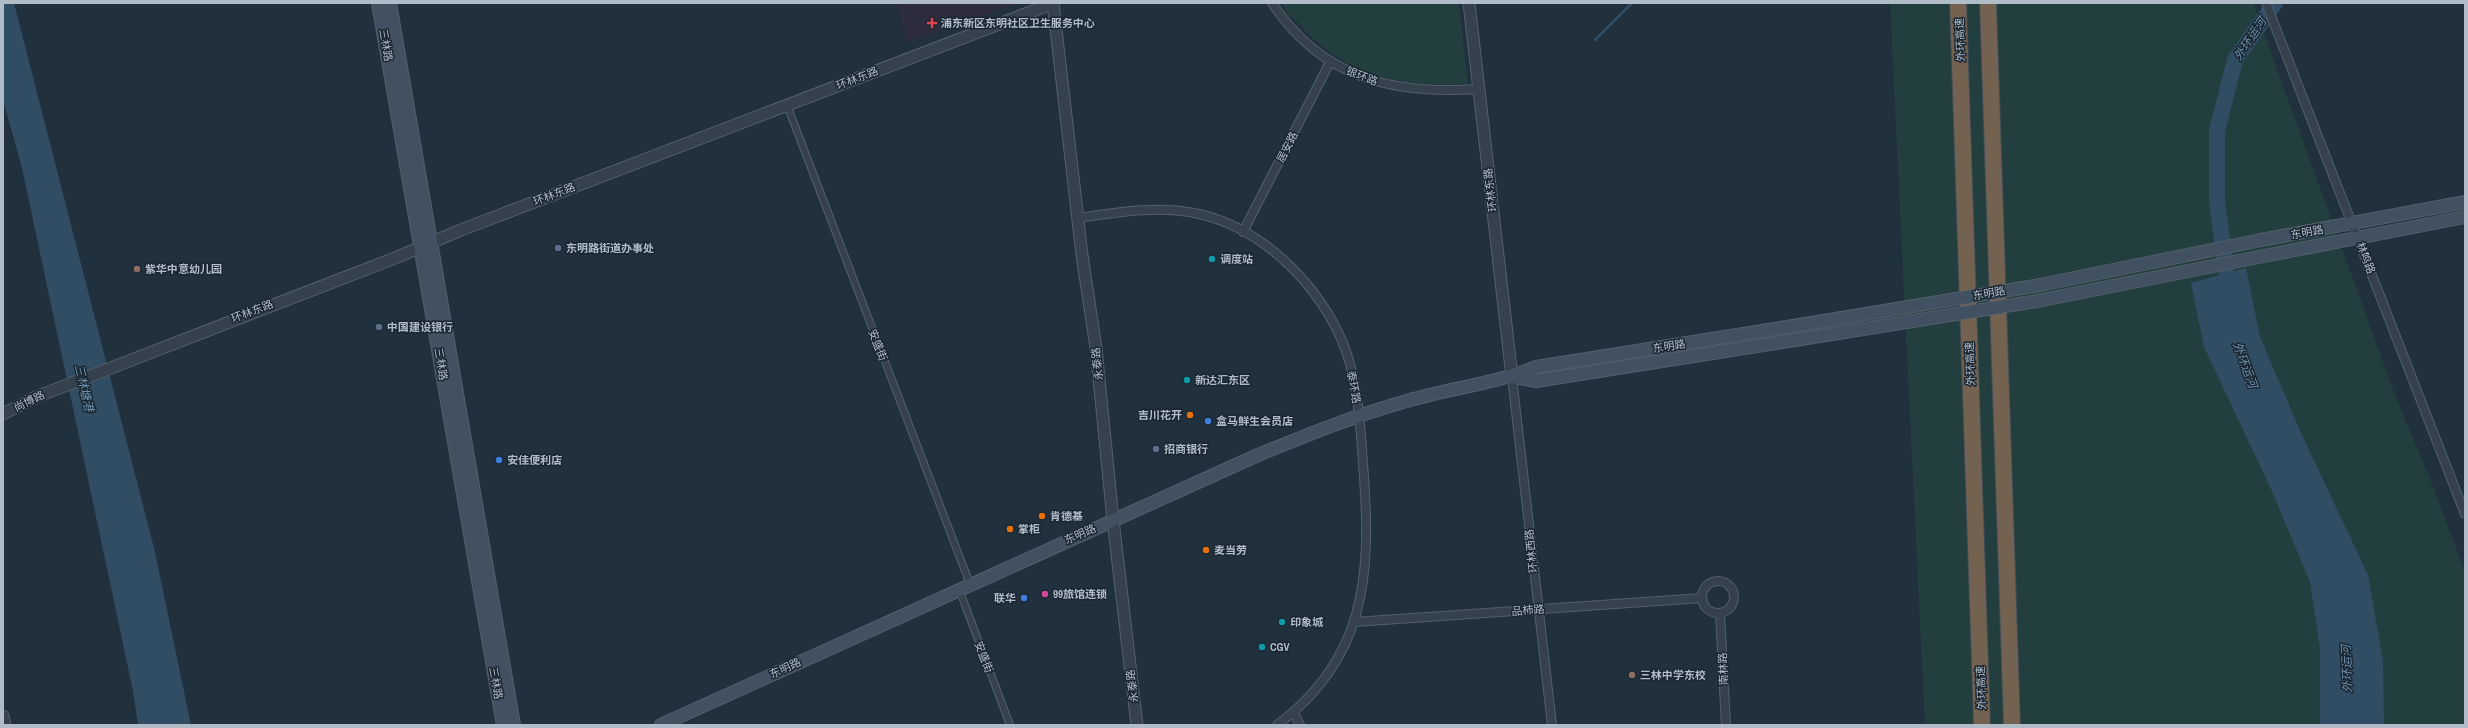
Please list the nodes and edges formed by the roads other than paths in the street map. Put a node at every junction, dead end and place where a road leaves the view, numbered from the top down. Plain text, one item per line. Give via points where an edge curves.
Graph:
1 (378, 3) edge
2 (390, 3) edge
3 (1053, 3) edge
4 (1272, 3) edge
5 (1469, 3) edge
6 (1958, 3) edge
7 (1988, 3) edge
8 (2266, 3) edge
9 (1330, 62) junction
10 (1478, 89) junction
11 (787, 105) junction
12 (2465, 202) edge
13 (2465, 217) edge
14 (1078, 218) junction
15 (2352, 223) junction
16 (1243, 232) junction
17 (2358, 238) junction
18 (426, 244) junction
19 (1512, 377) junction
20 (56, 388) joint
21 (3, 414) edge
22 (1359, 416) junction
23 (2465, 514) edge
24 (1113, 520) junction
25 (970, 584) junction
26 (959, 589) junction
27 (1702, 598) junction
28 (1538, 609) junction
29 (1720, 614) junction
30 (1354, 622) junction
31 (1294, 713) junction
32 (3, 716) edge
33 (5, 725) edge
34 (503, 725) edge
35 (514, 725) edge
36 (661, 725) edge
37 (1010, 725) edge
38 (1137, 725) edge
39 (1277, 725) edge
40 (1300, 725) edge
41 (1552, 725) edge
42 (1726, 725) edge
43 (1982, 725) edge
44 (2012, 725) edge

1 - 18 main road, 三林路
2 - 18 main road, 三林路
3 - 11 street, 环林东路
3 - 14 street, 永泰路
4 - 9 street, 银环路 via 1302,40
5 - 10 street, 环林东路
6 - 43 highway, 外环高速
7 - 44 highway
8 - 15 street, 林鸣路
9 - 10 street, 银环路 via 1365,78 1402,88 1428,91
9 - 16 street, 居安路
10 - 19 street, 环林东路
11 - 18 street, 环林东路
11 - 25 street, 安盛街
12 - 15 main road, 东明路
13 - 17 main road, 东明路
14 - 16 street, 泰环路 via 1141,210 1180,211 1222,221
14 - 24 street, 永泰路 via 1096,348
15 - 17 street, 林鸣路
15 - 19 main road, 东明路, bridge via 2040,285 1536,367
16 - 22 street, 泰环路 via 1297,272 1325,309 1340,336 1349,362
17 - 19 main road, 东明路, bridge via 2037,301 1536,381
17 - 23 street, 林鸣路
18 - 20 street, 环林东路
18 - 34 main road, 三林路
18 - 35 main road, 三林路
19 - 22 main road, 东明路 via 1407,400
19 - 28 street, 环林西路
20 - 21 street, 尚博路
22 - 24 main road, 东明路 via 1258,455
22 - 30 street, 泰环路 via 1367,538 1366,571
24 - 25 main road, 东明路
24 - 38 street, 永泰路
25 - 26 main road, 东明路
26 - 36 main road, 东明路
26 - 37 street, 安盛街
27 - 28 street, 品柿路
27 - 29 street via 1708,610
27 - 29 street via 1710,582 1717,580 1729,584 1735,596 1734,602 1731,608
28 - 30 street, 品柿路
28 - 41 street, 环林西路
29 - 42 street, 南林路
30 - 31 street, 泰环路 via 1327,675
31 - 39 street, 泰环路
31 - 40 street
32 - 33 street

